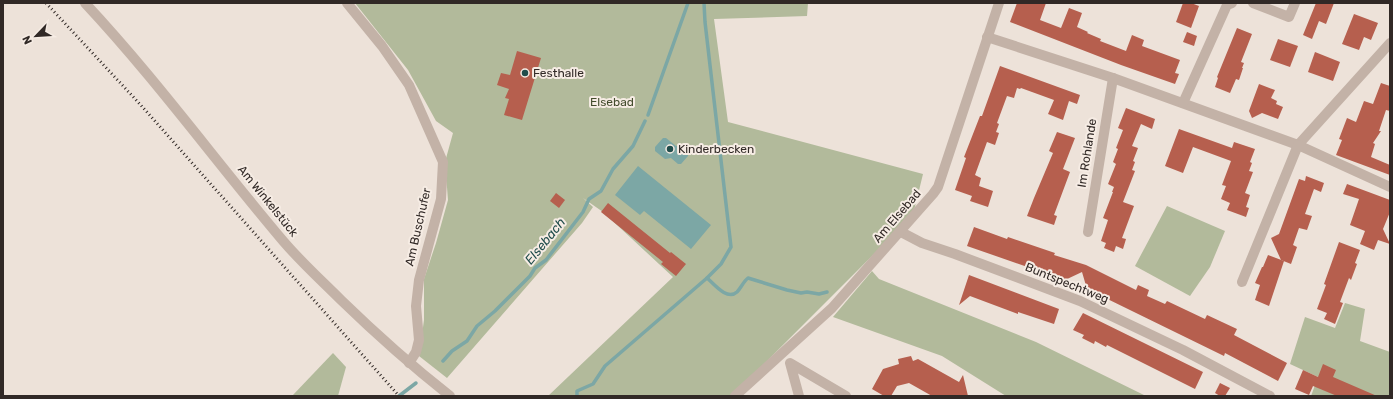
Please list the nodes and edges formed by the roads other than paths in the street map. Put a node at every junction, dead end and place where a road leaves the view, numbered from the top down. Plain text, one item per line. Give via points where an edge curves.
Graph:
1 (85, 3) edge
2 (347, 3) edge
3 (999, 3) edge
4 (1232, 3) edge
5 (1253, 3) edge
6 (1295, 3) edge
7 (987, 37) junction
8 (1390, 43) edge
9 (1113, 78) junction
10 (1183, 103) junction
11 (1298, 145) junction
12 (1390, 186) edge
13 (900, 232) junction
14 (1088, 232) dead end
15 (1242, 282) dead end
16 (783, 354) junction
17 (409, 363) junction
18 (790, 363) junction
19 (740, 394) edge
20 (450, 396) edge
21 (799, 396) edge
22 (846, 396) edge
23 (1270, 396) edge

1 - 17 street, Am Winkelstück via 311,271
2 - 17 street, Am Buschufer via 409,85 443,162 441,199 419,280 416,306 419,340 416,352
3 - 7 street, Am Elsebad
4 - 10 street via 1227,5
5 - 6 street via 1289,17
7 - 9 street
7 - 13 street, Am Elsebad via 938,187
8 - 11 street
9 - 10 street
9 - 14 street, Im Rohlande
10 - 11 street
11 - 12 street
11 - 15 street
13 - 16 street, Am Elsebad via 832,308
13 - 23 street, Buntspechtweg via 922,243 1080,301
16 - 18 street
16 - 19 street, Am Elsebad
17 - 20 street, Am Winkelstück
18 - 21 street
18 - 22 street

